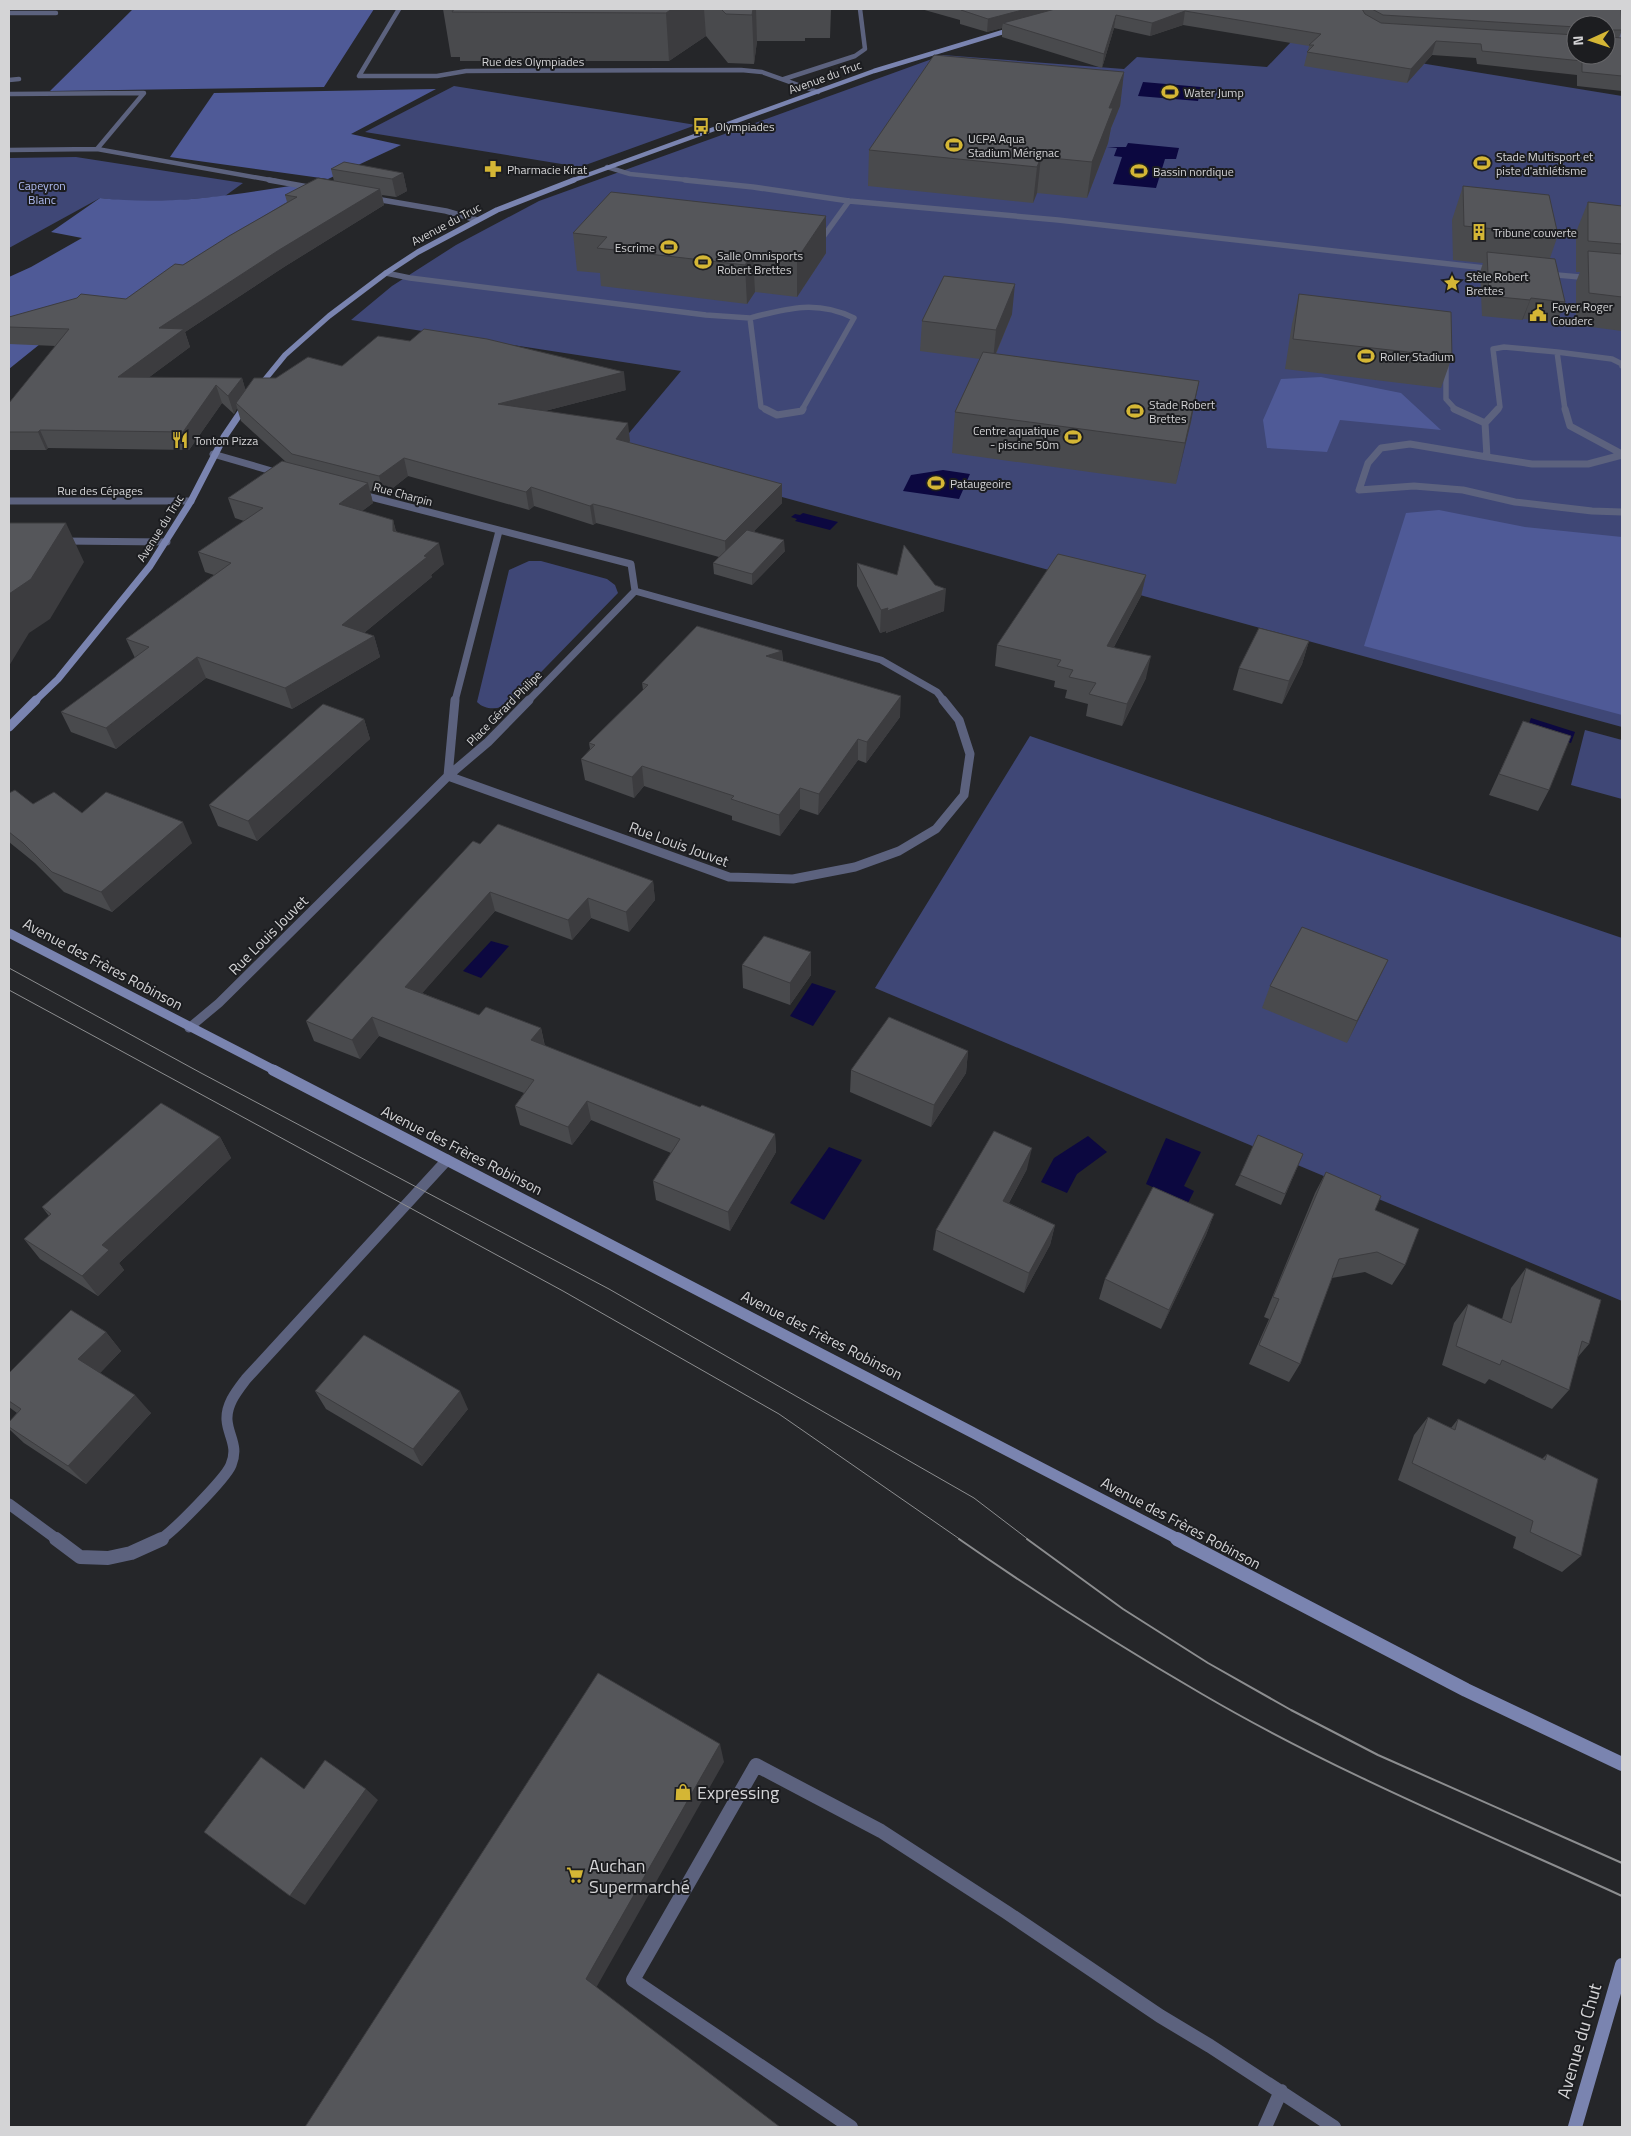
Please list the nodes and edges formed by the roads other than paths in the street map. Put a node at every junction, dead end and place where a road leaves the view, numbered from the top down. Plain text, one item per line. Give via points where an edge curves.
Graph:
1 (399, 9) edge
2 (860, 9) edge
3 (1619, 9) edge
4 (9, 13) edge
5 (56, 13) dead end
6 (1020, 28) edge
7 (1622, 48) edge
8 (1622, 53) edge
9 (19, 79) dead end
10 (9, 80) edge
11 (784, 80) junction
12 (818, 92) junction
13 (9, 94) edge
14 (97, 149) junction
15 (9, 150) edge
16 (607, 167) junction
17 (325, 190) edge
18 (362, 196) edge
19 (849, 201) junction
20 (477, 220) junction
21 (818, 245) edge
22 (1502, 270) edge
23 (386, 273) junction
24 (1541, 274) edge
25 (1600, 279) edge
26 (750, 318) junction
27 (1558, 352) junction
28 (1446, 354) edge
29 (1622, 366) edge
30 (1485, 423) junction
31 (213, 454) junction
32 (1622, 455) edge
33 (1487, 458) junction
34 (290, 476) edge
35 (347, 491) edge
36 (9, 501) edge
37 (191, 501) junction
38 (1622, 512) edge
39 (500, 531) junction
40 (56, 541) edge
41 (167, 542) junction
42 (635, 592) junction
43 (9, 727) edge
44 (448, 776) junction
45 (9, 933) edge
46 (190, 1028) junction
47 (447, 1160) junction
48 (9, 1504) edge
49 (1622, 1764) edge
50 (1622, 1965) edge
51 (1281, 2091) junction
52 (851, 2127) edge
53 (1265, 2127) edge
54 (1334, 2127) edge
55 (1576, 2127) edge

1 - 11 street, Rue des Olympiades via 359,76 437,76 466,71 741,70 762,72
2 - 11 street via 865,49 855,56
3 - 7 street
4 - 5 street
6 - 12 street, Avenue du Truc via 932,52
7 - 8 street
9 - 10 street
11 - 12 street, Rue des Olympiades
12 - 16 street, Avenue du Truc
13 - 14 street via 144,93
14 - 15 street
14 - 17 street
16 - 19 street via 630,174
16 - 20 street, Avenue du Truc via 533,194
18 - 20 street
19 - 21 street
19 - 22 street via 1067,221
20 - 23 street, Avenue du Truc
23 - 26 street
23 - 31 street, Avenue du Truc via 329,316 285,355 256,390
24 - 25 street
26 - 26 street via 760,407 777,415 802,411 854,318 827,307 797,306
27 - 29 street via 1612,358
27 - 30 street via 1504,347 1493,349 1500,407
27 - 32 street via 1564,407 1570,426
28 - 30 street via 1446,399 1455,410
30 - 33 street
31 - 34 street
31 - 37 street, Avenue du Truc
32 - 33 street via 1588,464 1532,464
33 - 38 street via 1410,444 1381,448 1368,463 1359,490 1414,486 1463,490 1515,502
35 - 39 street, Rue Charpin
36 - 37 street, Rue des Cépages
37 - 41 street, Avenue du Truc
39 - 42 street via 631,564
39 - 44 street, Place Gérard Philipe via 456,693
40 - 41 street
41 - 43 street, Avenue du Truc via 58,679
42 - 44 street, Place Gérard Philipe via 488,742
42 - 44 street, Rue Louis Jouvet via 881,660 937,692 959,720 970,754 964,795 936,829 899,851 854,867 793,879 729,877
44 - 46 street, Rue Louis Jouvet
45 - 46 street, Avenue des Frères Robinson
46 - 47 street, Avenue des Frères Robinson
47 - 48 street via 246,1379 231,1399 227,1420 234,1442 231,1465 216,1486 162,1539 132,1553 108,1558 80,1557
47 - 49 street, Avenue des Frères Robinson via 1466,1690
50 - 55 street, Avenue du Chut
51 - 52 street via 1160,2016 881,1831 756,1765 633,1980
51 - 53 street
51 - 54 street

